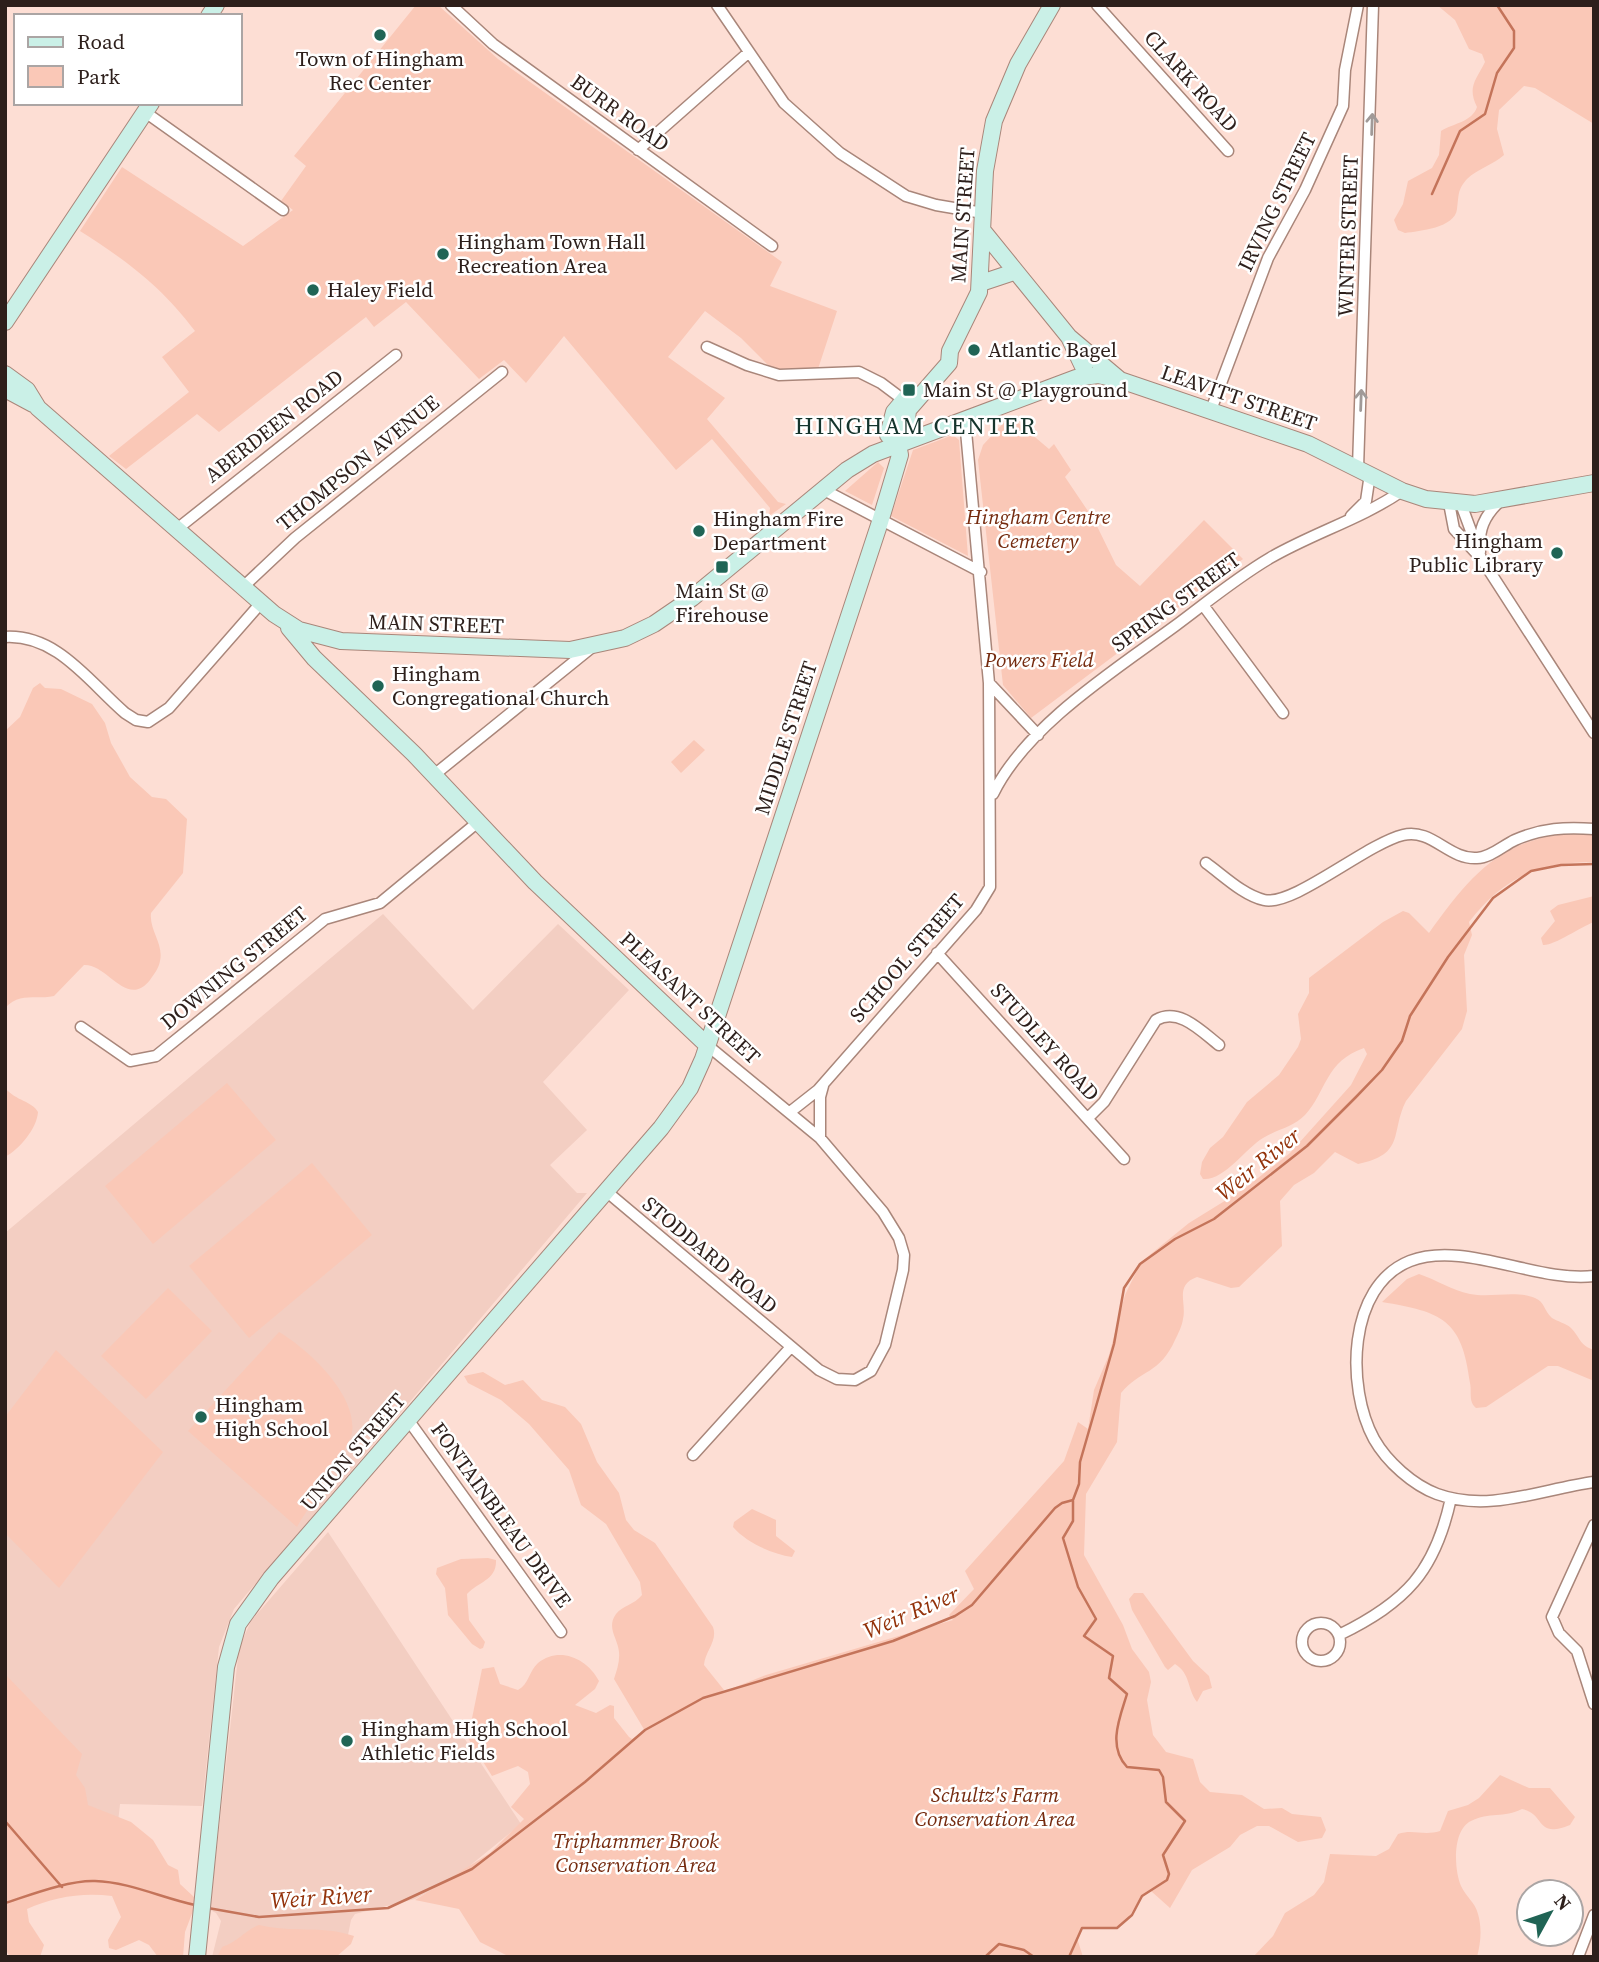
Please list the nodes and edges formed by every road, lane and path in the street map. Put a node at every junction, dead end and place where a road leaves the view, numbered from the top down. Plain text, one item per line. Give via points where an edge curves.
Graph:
1 (451, 5) edge
2 (717, 5) edge
3 (1052, 5) edge
4 (1097, 5) edge
5 (1358, 5) edge
6 (1374, 5) edge
7 (749, 52) junction
8 (148, 108) edge
9 (638, 150) junction
10 (1228, 151) dead end
11 (283, 209) dead end
12 (983, 213) junction
13 (983, 231) junction
14 (772, 246) dead end
15 (1014, 272) junction
16 (981, 283) junction
17 (5, 322) edge
18 (1069, 337) junction
19 (707, 347) dead end
20 (396, 355) dead end
21 (502, 372) dead end
22 (5, 374) edge
23 (1087, 375) junction
24 (1120, 380) junction
25 (5, 389) edge
26 (907, 403) junction
27 (38, 408) junction
28 (1210, 410) junction
29 (965, 420) junction
30 (898, 444) junction
31 (1364, 471) junction
32 (1594, 482) edge
33 (824, 490) junction
34 (1402, 491) junction
35 (1501, 500) junction
36 (1455, 504) junction
37 (880, 522) junction
38 (1343, 522) junction
39 (177, 529) junction
40 (1481, 558) junction
41 (981, 572) junction
42 (243, 587) junction
43 (261, 603) junction
44 (1203, 605) junction
45 (286, 623) junction
46 (5, 637) edge
47 (592, 648) junction
48 (989, 683) junction
49 (1283, 713) dead end
50 (1594, 733) edge
51 (1038, 735) junction
52 (434, 775) junction
53 (992, 796) junction
54 (478, 822) junction
55 (1594, 829) edge
56 (1206, 863) dead end
57 (937, 953) junction
58 (81, 1027) dead end
59 (707, 1045) junction
60 (1219, 1045) dead end
61 (826, 1081) junction
62 (790, 1112) junction
63 (1088, 1118) junction
64 (820, 1139) junction
65 (1124, 1158) dead end
66 (606, 1191) junction
67 (1594, 1276) edge
68 (790, 1348) junction
69 (409, 1421) junction
70 (693, 1455) dead end
71 (1594, 1482) edge
72 (1451, 1498) junction
73 (1594, 1525) edge
74 (561, 1632) dead end
75 (1339, 1635) dead end
76 (1594, 1704) edge
77 (1594, 1915) edge
78 (197, 1957) edge
79 (1578, 1957) edge

1 - 9 street, BURR ROAD via 493,44
2 - 7 street
3 - 12 main road, MAIN STREET via 1018,64 994,121 986,158
4 - 10 street, CLARK ROAD
5 - 28 street, IRVING STREET via 1343,106 1268,258
31 -> 6 street, WINTER STREET
7 - 9 street
7 - 12 street via 792,112 874,177 906,196
8 - 11 street
8 - 17 main road
9 - 14 street, BURR ROAD
12 - 13 main road, MAIN STREET
13 - 15 main road, LEAVITT STREET
13 - 16 main road, MAIN STREET
15 - 16 main road
15 - 18 main road, LEAVITT STREET
16 - 26 main road, MAIN STREET via 950,351 949,363
18 - 23 main road, LEAVITT STREET
18 - 24 main road, LEAVITT STREET
19 - 26 street via 779,375 859,372
20 - 39 street, ABERDEEN ROAD
21 - 42 street, THOMPSON AVENUE via 295,538
22 - 27 main road, MAIN STREET via 27,390
23 - 24 main road
23 - 29 main road
24 - 28 main road, LEAVITT STREET
25 - 27 main road
26 - 30 main road, MAIN STREET
27 - 39 main road, MAIN STREET
28 - 31 main road, LEAVITT STREET via 1308,444
29 - 30 main road
29 - 41 street, SCHOOL STREET
30 - 33 main road, MAIN STREET via 862,460
30 - 37 main road, MIDDLE STREET via 900,455
31 - 34 main road, LEAVITT STREET
31 - 38 street, SPRING STREET via 1366,501
32 - 35 main road
33 - 37 street
33 - 47 main road, MAIN STREET via 663,619
34 - 36 main road, LEAVITT STREET
34 - 38 street, SPRING STREET
35 - 36 main road
35 - 40 street via 1480,530
36 - 40 street via 1454,529
37 - 41 street
37 - 59 main road, MIDDLE STREET
38 - 44 street, SPRING STREET via 1270,558
39 - 42 main road, MAIN STREET
40 - 50 street
41 - 48 street, SCHOOL STREET
42 - 43 main road, MAIN STREET
43 - 45 main road, MAIN STREET
43 - 46 street via 169,708 148,722 125,713 46,644 26,637
44 - 49 street
44 - 51 street, SPRING STREET
45 - 47 main road, MAIN STREET via 311,635 341,641
45 - 52 main road, PLEASANT STREET via 319,664
47 - 52 street
48 - 51 street
48 - 53 street, SCHOOL STREET
51 - 53 street, SPRING STREET
52 - 54 main road, PLEASANT STREET
53 - 57 street, SCHOOL STREET via 990,887
54 - 58 street, DOWNING STREET via 380,903 325,919 156,1056 130,1061
54 - 59 main road, PLEASANT STREET
55 - 56 street via 1546,830 1477,858 1459,854 1422,834 1401,835 1273,902 1253,896
57 - 61 street, SCHOOL STREET
57 - 63 street, STUDLEY ROAD
59 - 62 street, PLEASANT STREET
59 - 66 main road, UNION STREET via 680,1104
60 - 63 street via 1180,1017 1163,1015 1104,1102
61 - 62 street, SCHOOL STREET
61 - 64 street via 820,1097
62 - 64 street, PLEASANT STREET
63 - 65 street, STUDLEY ROAD
64 - 68 street, PLEASANT STREET via 890,1222 902,1247 903,1270 886,1345 865,1376 837,1379
66 - 68 street, STODDARD ROAD
66 - 69 main road, UNION STREET
67 - 72 street via 1437,1256 1398,1267 1370,1296 1357,1353 1370,1429 1385,1456 1406,1475
68 - 70 street
69 - 74 street, FONTAINBLEAU DRIVE
69 - 78 main road, UNION STREET via 271,1578 238,1624 226,1667
71 - 72 street via 1494,1502
72 - 75 street via 1441,1539 1418,1579 1390,1608
73 - 76 street via 1552,1617 1559,1633 1577,1651
77 - 79 street

